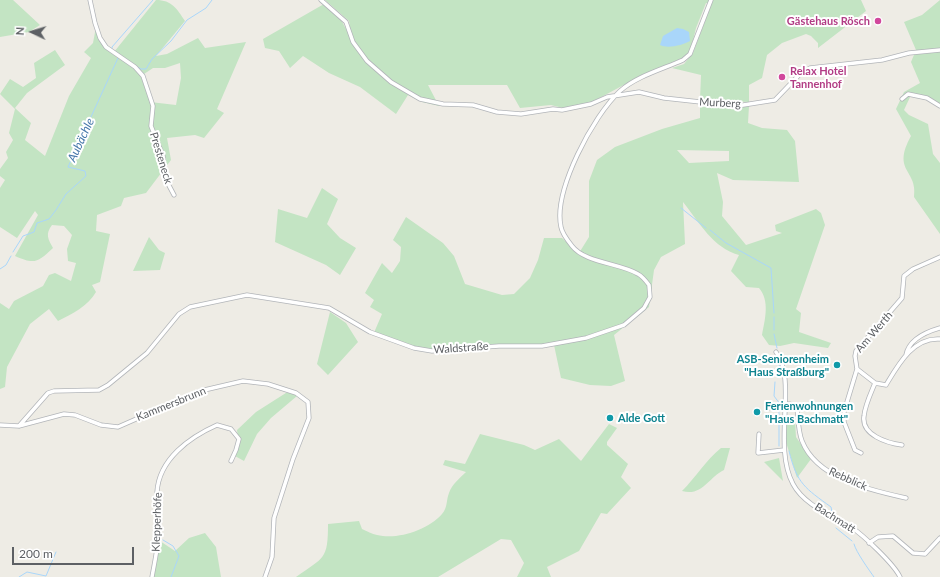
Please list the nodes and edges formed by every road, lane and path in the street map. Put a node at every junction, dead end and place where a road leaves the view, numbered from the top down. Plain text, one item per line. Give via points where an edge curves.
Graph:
1 (90, 0) edge
2 (321, 0) edge
3 (711, 0) edge
4 (940, 50) edge
5 (616, 95) junction
6 (902, 99) dead end
7 (940, 106) edge
8 (174, 194) dead end
9 (940, 257) edge
10 (940, 328) edge
11 (940, 339) edge
12 (776, 352) dead end
13 (906, 356) junction
14 (857, 369) junction
15 (875, 383) junction
16 (784, 406) junction
17 (768, 408) dead end
18 (0, 425) edge
19 (19, 426) junction
20 (759, 434) dead end
21 (902, 445) dead end
22 (784, 450) junction
23 (861, 453) dead end
24 (231, 462) dead end
25 (906, 498) dead end
26 (940, 538) edge
27 (869, 543) junction
28 (152, 577) edge
29 (265, 577) edge
30 (900, 577) edge

1 - 8 street, Presteneck via 98,30 106,47 135,67 143,76 153,106 151,126 163,156 165,178
2 - 5 street, Murberg via 346,22 353,42 367,61 391,82 420,99 521,114 562,110
3 - 5 street via 690,54 683,60 633,83
4 - 5 street, Murberg via 810,68 775,100 737,106 664,98 639,92
5 - 19 street, Waldstraße via 600,116 574,162 564,188 560,210 561,228 572,247 582,254 638,274 649,285 650,297 644,308 624,325 586,338 542,346 432,351 414,348 370,332 329,308 247,295 190,307 179,314 147,353 121,376 99,390 48,393
6 - 7 street via 908,94 927,98
9 - 14 street, Am Werth via 904,276 902,298 856,351 854,356
10 - 13 street via 917,339 907,348
11 - 13 street via 925,341 912,348
12 - 16 street, Bachmatt via 783,368
13 - 15 street via 886,385
14 - 15 street, Am Werth
14 - 23 street via 844,422 855,450
15 - 21 street via 865,410 864,423 868,431 876,437
16 - 17 street
16 - 22 street, Bachmatt
16 - 25 street, Rebblick via 790,404 797,407 801,439 811,456 826,470 865,488
18 - 19 street
19 - 29 street, Kammersbrunn via 64,414 101,425 118,427 200,391 243,381 268,384 296,393 308,402 309,418 274,518 272,557
20 - 22 street via 758,453
22 - 27 street, Bachmatt via 793,484 807,501 852,528
24 - 28 street, Klepperhöfe via 239,439 231,429 217,425 183,445 166,465 157,491 158,540
26 - 27 street via 925,554 913,553 893,536 878,537
27 - 30 street, Bachmatt via 889,561

